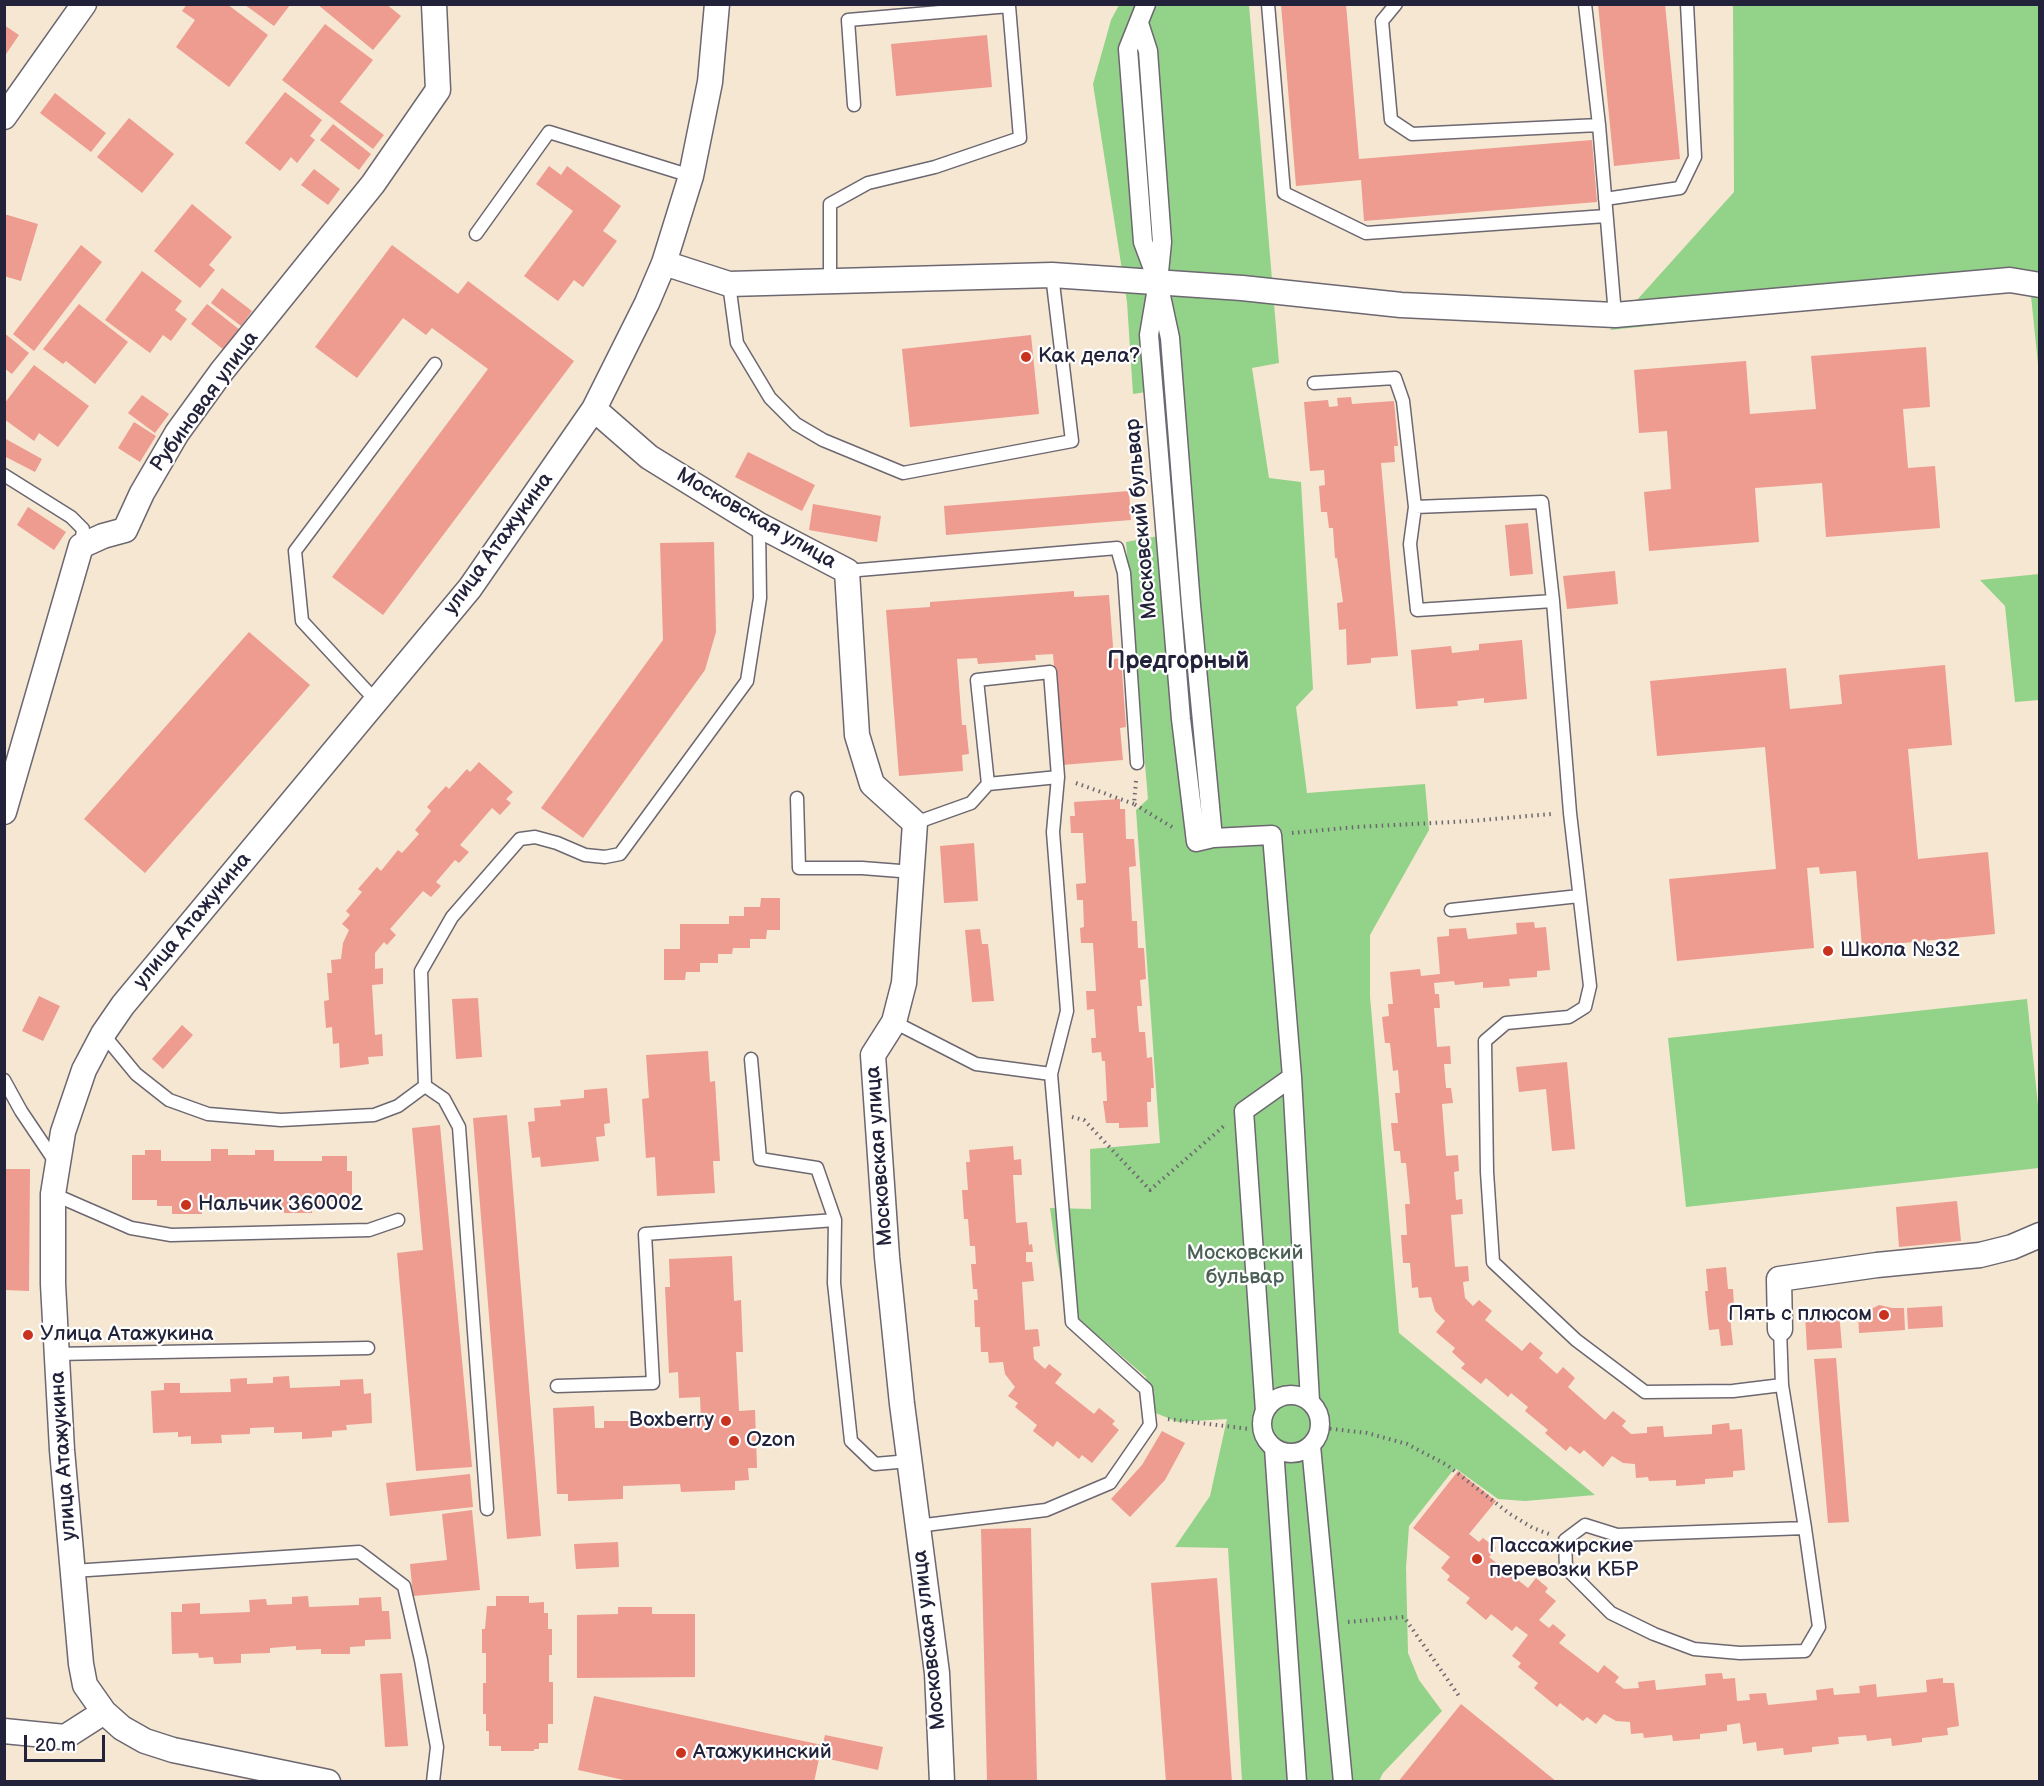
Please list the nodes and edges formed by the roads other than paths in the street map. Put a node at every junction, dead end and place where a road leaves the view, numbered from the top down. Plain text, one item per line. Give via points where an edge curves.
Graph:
1 (84, 4) edge
2 (434, 4) edge
3 (717, 4) edge
4 (1146, 4) edge
5 (1268, 4) edge
6 (1396, 4) edge
7 (1585, 4) edge
8 (1687, 4) edge
9 (1138, 23) junction
10 (854, 105) dead end
11 (4, 117) edge
12 (1599, 125) junction
13 (1155, 146) junction
14 (1136, 148) junction
15 (691, 176) junction
16 (1605, 199) junction
17 (1606, 216) junction
18 (476, 234) dead end
19 (664, 263) junction
20 (1052, 275) junction
21 (830, 280) junction
22 (1158, 282) junction
23 (729, 284) junction
24 (2040, 285) edge
25 (1615, 315) junction
26 (435, 364) dead end
27 (1314, 382) dead end
28 (594, 409) junction
29 (1181, 466) junction
30 (1160, 470) junction
31 (4, 475) edge
32 (1415, 507) junction
33 (759, 525) junction
34 (81, 546) junction
35 (847, 571) junction
36 (1553, 601) junction
37 (1191, 605) junction
38 (1172, 607) junction
39 (377, 702) junction
40 (1202, 715) junction
41 (1181, 719) junction
42 (1137, 763) road end
43 (1058, 777) junction
44 (988, 784) junction
45 (797, 798) dead end
46 (4, 812) edge
47 (915, 823) junction
48 (1204, 840) junction
49 (913, 872) junction
50 (1579, 896) junction
51 (1451, 909) dead end
52 (894, 1022) junction
53 (103, 1034) junction
54 (751, 1059) dead end
55 (1051, 1074) junction
56 (1292, 1077) junction
57 (4, 1080) edge
58 (425, 1086) junction
59 (57, 1164) junction
60 (52, 1194) junction
61 (398, 1220) dead end
62 (835, 1220) junction
63 (2040, 1235) edge
64 (1780, 1329) joint
65 (368, 1348) dead end
66 (56, 1354) junction
67 (1782, 1385) junction
68 (557, 1386) dead end
69 (1310, 1401) junction
70 (1264, 1411) junction
71 (1311, 1446) junction
72 (1274, 1448) junction
73 (909, 1461) junction
74 (487, 1509) dead end
75 (917, 1526) junction
76 (1805, 1528) junction
77 (73, 1571) junction
78 (104, 1712) junction
79 (4, 1731) edge
80 (328, 1782) edge
81 (433, 1782) edge
82 (942, 1782) edge
83 (1297, 1782) edge
84 (1343, 1782) edge

1 - 11 street
2 - 34 street, Рубиновая улица via 438,90 373,184 177,433 125,530
3 - 15 street, улица Атажукина via 710,82
4 - 9 street, Московский бульвар
5 - 17 lane via 1284,193 1366,233
6 - 12 lane via 1382,21 1391,120 1412,134
7 - 12 lane
8 - 16 lane via 1695,157 1680,188
9 - 13 street, Московский бульвар via 1148,51
9 - 14 street, Московский бульвар via 1128,50
10 - 21 lane via 848,20 1010,6 1020,138 935,167 868,183 830,204
12 - 16 lane
13 - 14 street
13 - 22 street, Московский бульвар via 1162,242
14 - 22 street, Московский бульвар via 1143,242
15 - 18 lane via 549,132
15 - 19 street, улица Атажукина
16 - 17 lane
17 - 25 lane
19 - 23 street
19 - 28 street, улица Атажукина
20 - 21 street
20 - 22 street
20 - 23 lane via 1072,441 903,473 823,440 796,424 770,398 737,343
21 - 23 street
22 - 25 street via 1401,305
22 - 29 street, Московский бульвар via 1170,338
22 - 30 street, Московский бульвар via 1149,335
24 - 25 street via 2010,280
26 - 39 lane via 295,551 302,621
27 - 32 lane via 1395,378 1403,401
28 - 33 street, Московская улица via 649,457
28 - 39 street, улица Атажукина via 470,588
29 - 30 street
29 - 37 street, Московский бульвар
30 - 38 street, Московский бульвар
31 - 34 lane via 71,517 83,529
32 - 36 lane via 1542,502
32 - 36 lane via 1410,544 1417,610
33 - 35 street, Московская улица
33 - 58 lane via 760,598 747,681 620,854 585,855 535,837 520,839 452,917 421,971
34 - 46 street
35 - 42 lane via 1117,548 1124,573
35 - 47 street, Московская улица via 857,735 872,784
36 - 50 lane
37 - 38 street
37 - 40 street, Московский бульвар
38 - 41 street, Московский бульвар
39 - 53 street, улица Атажукина via 123,1005
40 - 41 street
40 - 48 street, Московский бульвар
41 - 48 street, Московский бульвар
43 - 44 lane
43 - 44 lane via 1050,672 978,680
43 - 55 lane via 1053,832 1067,1011
44 - 47 lane via 970,802
45 - 49 lane via 799,868
47 - 49 street, Московская улица
48 - 56 street via 1272,835
49 - 52 street, Московская улица via 904,983
50 - 51 lane
50 - 67 lane via 1590,986 1585,1007 1569,1017 1506,1023 1485,1041 1493,1262 1576,1340 1645,1392 1734,1391
52 - 55 lane via 976,1064
52 - 73 street, Московская улица via 873,1055 887,1257
53 - 58 lane via 136,1074 169,1100 208,1114 280,1120 374,1115 398,1106
53 - 59 street, улица Атажукина via 74,1096
54 - 62 lane via 760,1159 817,1168
55 - 75 lane via 1072,1322 1146,1389 1150,1425 1110,1483 1046,1510
56 - 69 street
56 - 70 street via 1244,1111
57 - 59 lane
58 - 74 lane via 444,1099 459,1127
59 - 60 street, улица Атажукина
60 - 61 lane via 131,1228 171,1235 369,1230
60 - 66 street, улица Атажукина
62 - 68 lane via 645,1234 653,1383
62 - 73 lane via 834,1283 851,1441 875,1464
63 - 64 street via 1980,1255 1779,1279
64 - 67 lane
65 - 66 lane
66 - 77 street, улица Атажукина
67 - 76 lane
69 - 70 street via 1290,1394 1271,1402
69 - 71 street via 1320,1418 1320,1428
70 - 72 street via 1263,1432
71 - 72 street via 1293,1453
71 - 84 street
72 - 83 street
73 - 75 street, Московская улица
75 - 82 street, Московская улица via 937,1674
76 - 76 lane via 1617,1535 1585,1525 1565,1540 1566,1568 1611,1613 1694,1649 1740,1653 1805,1651 1819,1627
77 - 78 street, улица Атажукина via 85,1685
77 - 81 lane via 359,1552 404,1586 437,1747
78 - 79 street via 65,1737
78 - 80 street, улица Атажукина via 145,1742

